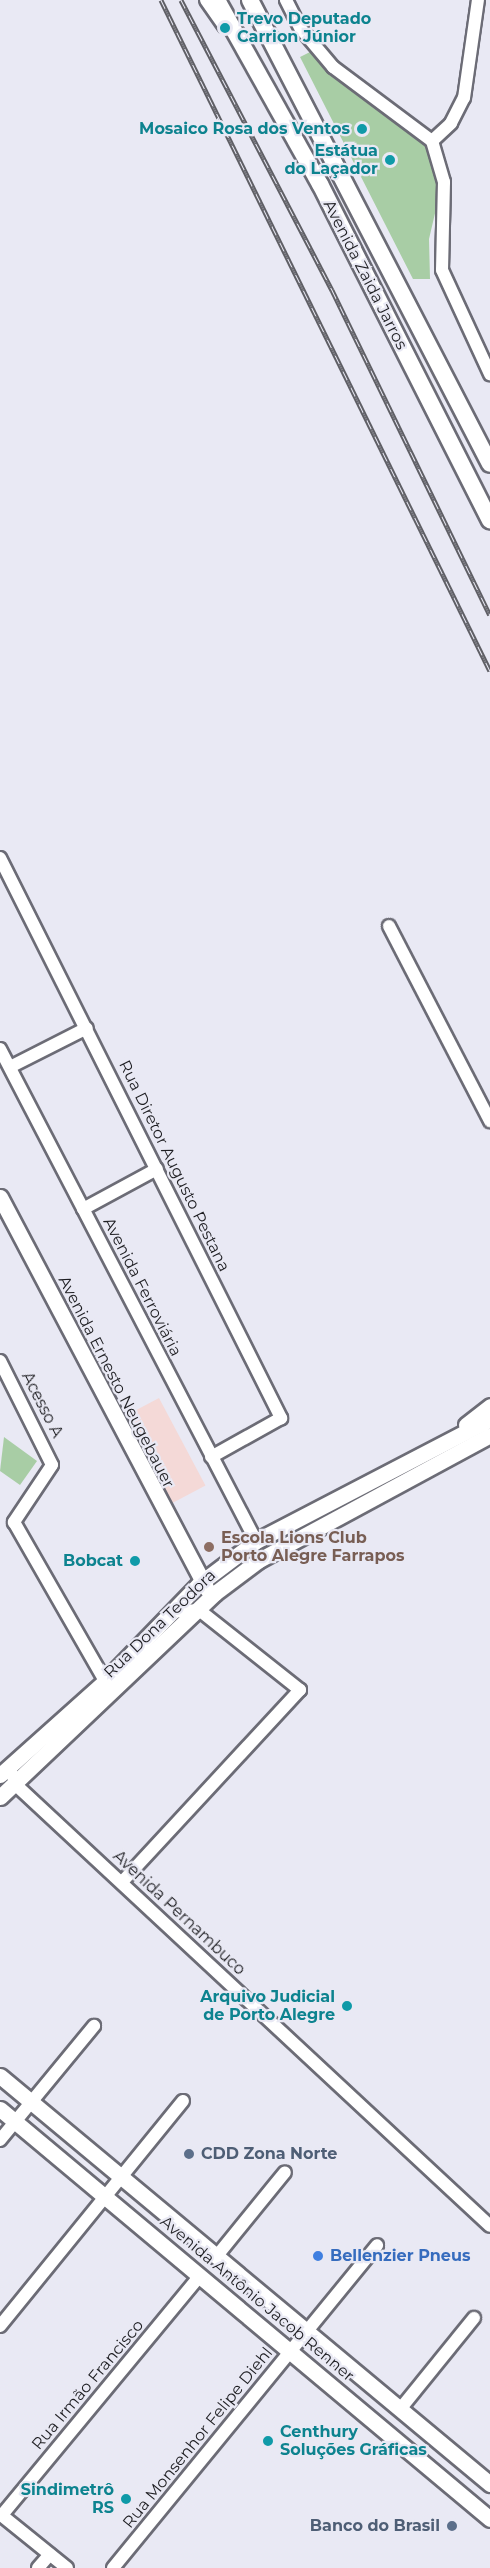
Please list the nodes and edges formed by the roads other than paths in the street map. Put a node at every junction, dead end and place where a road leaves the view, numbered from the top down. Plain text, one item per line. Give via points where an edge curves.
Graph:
1 (206, 0) edge
2 (212, 0) edge
3 (217, 0) edge
4 (250, 0) edge
5 (286, 0) edge
6 (478, 0) edge
7 (239, 47) junction
8 (432, 141) junction
9 (490, 374) edge
10 (490, 464) edge
11 (490, 521) edge
12 (0, 858) edge
13 (389, 926) dead end
14 (87, 1028) junction
15 (0, 1049) edge
16 (10, 1067) junction
17 (490, 1121) edge
18 (157, 1169) junction
19 (0, 1197) edge
20 (83, 1209) junction
21 (0, 1361) edge
22 (490, 1406) edge
23 (490, 1419) edge
24 (490, 1435) edge
25 (450, 1439) junction
26 (211, 1457) junction
27 (256, 1541) junction
28 (199, 1584) junction
29 (215, 1593) junction
30 (199, 1610) junction
31 (171, 1612) junction
32 (105, 1681) junction
33 (5, 1771) edge
34 (16, 1785) junction
35 (0, 1797) edge
36 (122, 1882) junction
37 (94, 2026) dead end
38 (0, 2076) edge
39 (32, 2102) junction
40 (183, 2102) dead end
41 (0, 2109) edge
42 (15, 2122) junction
43 (0, 2140) edge
44 (285, 2172) dead end
45 (121, 2178) junction
46 (105, 2197) junction
47 (161, 2212) junction
48 (490, 2226) edge
49 (146, 2230) junction
50 (377, 2245) dead end
51 (216, 2257) junction
52 (201, 2276) junction
53 (474, 2318) dead end
54 (0, 2326) edge
55 (306, 2332) junction
56 (291, 2351) junction
57 (339, 2358) junction
58 (323, 2377) junction
59 (377, 2389) junction
60 (360, 2407) junction
61 (400, 2408) junction
62 (488, 2482) edge
63 (468, 2500) junction
64 (1, 2514) edge
65 (490, 2519) edge
66 (50, 2554) junction
67 (38, 2568) edge
68 (67, 2568) edge
69 (113, 2568) edge

1 - 7 street
2 - 7 highway
3 - 7 highway, Avenida Zaida Jarros
4 - 10 highway, Avenida Zaida Jarros
5 - 8 street via 301,29 333,67
6 - 8 street via 464,98 451,123
7 - 11 highway, Avenida Zaida Jarros via 320,184
8 - 9 street via 444,182 442,270
12 - 14 street, Rua Diretor Augusto Pestana
13 - 17 street
14 - 16 street
14 - 18 street, Rua Diretor Augusto Pestana
15 - 16 street, Avenida Ferroviária
16 - 20 street, Avenida Ferroviária
18 - 20 street
18 - 26 street, Rua Diretor Augusto Pestana via 281,1418
19 - 28 main road, Avenida Ernesto Neugebauer
20 - 26 street, Avenida Ferroviária
21 - 32 street, Acesso A via 52,1465 14,1522
22 - 25 main road
23 - 25 main road, Rua Dona Teodora
24 - 29 main road, Rua Dona Teodora via 308,1530
25 - 27 main road, Rua Dona Teodora
26 - 27 street, Avenida Ferroviária
27 - 28 main road, Rua Dona Teodora
28 - 29 main road
28 - 31 main road, Rua Dona Teodora
29 - 30 main road, Rua Dona Teodora
30 - 31 street
30 - 34 main road, Rua Dona Teodora
30 - 36 street via 300,1690
31 - 32 main road, Rua Dona Teodora
32 - 33 main road, Rua Dona Teodora
33 - 34 street, Avenida Pernambuco
34 - 35 main road, Rua Dona Teodora
34 - 36 street, Avenida Pernambuco
36 - 48 street, Avenida Pernambuco
37 - 39 street
38 - 39 main road, Avenida Antônio Jacob Renner
39 - 42 street
39 - 45 main road, Avenida Antônio Jacob Renner
40 - 45 street
41 - 42 main road, Avenida Antônio Jacob Renner
42 - 43 street
42 - 46 main road, Avenida Antônio Jacob Renner
44 - 51 street
45 - 46 street
45 - 47 main road, Avenida Antônio Jacob Renner
46 - 49 main road, Avenida Antônio Jacob Renner
46 - 54 street
47 - 49 main road
47 - 51 main road, Avenida Antônio Jacob Renner
49 - 52 main road, Avenida Antônio Jacob Renner
50 - 55 street, Rua Monsenhor Felipe Diehl
51 - 55 main road, Avenida Antônio Jacob Renner
52 - 56 main road, Avenida Antônio Jacob Renner
52 - 64 street, Rua Irmão Francisco
53 - 61 street
55 - 56 street, Rua Monsenhor Felipe Diehl
55 - 57 main road, Avenida Antônio Jacob Renner
56 - 58 main road, Avenida Antônio Jacob Renner
56 - 69 street, Rua Monsenhor Felipe Diehl
57 - 58 main road via 335,2372
57 - 59 main road, Avenida Antônio Jacob Renner
58 - 60 main road, Avenida Antônio Jacob Renner
59 - 60 main road via 362,2393
59 - 61 main road, Avenida Antônio Jacob Renner
60 - 63 main road, Avenida Antônio Jacob Renner
61 - 62 main road, Avenida Antônio Jacob Renner
62 - 63 main road
63 - 65 main road, Avenida Antônio Jacob Renner
64 - 66 street
66 - 67 street
66 - 68 street

